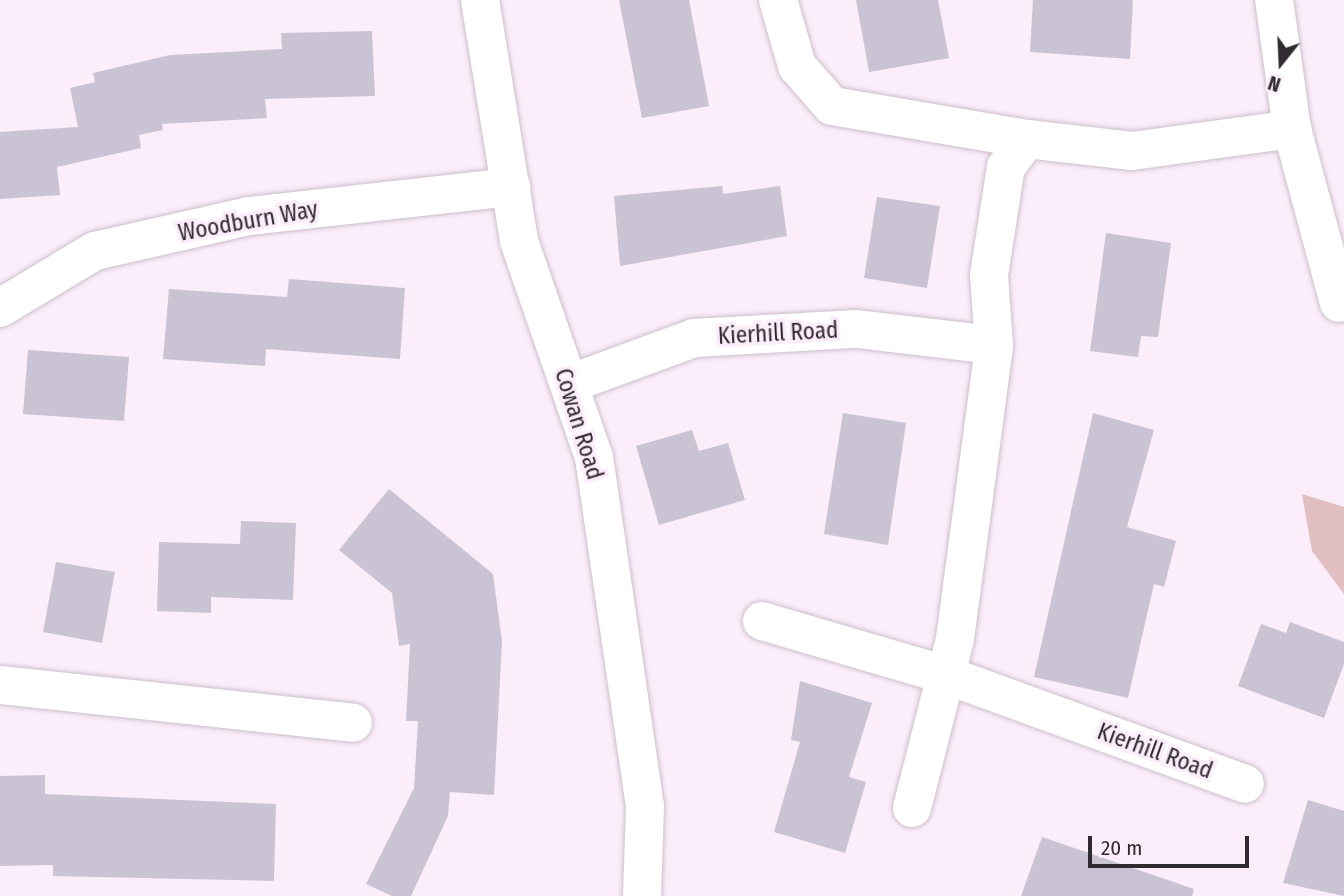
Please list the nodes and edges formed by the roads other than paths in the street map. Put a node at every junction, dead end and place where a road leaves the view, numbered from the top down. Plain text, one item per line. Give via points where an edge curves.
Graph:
1 (480, 0) edge
2 (778, 0) edge
3 (1274, 0) edge
4 (1292, 129) junction
5 (1027, 139) junction
6 (511, 187) junction
7 (1339, 303) dead end
8 (0, 308) edge
9 (994, 345) junction
10 (569, 384) junction
11 (762, 621) dead end
12 (946, 675) junction
13 (0, 685) edge
14 (353, 723) dead end
15 (1245, 784) dead end
16 (912, 808) dead end
17 (642, 896) edge

1 - 6 street, Cowan Road
2 - 5 street via 797,66 832,107
3 - 4 street
4 - 5 street via 1132,151
4 - 7 street
5 - 9 street via 1006,167 989,275
6 - 8 street, Woodburn Way via 249,216 95,251
6 - 10 street, Cowan Road via 519,241
9 - 10 street, Kierhill Road via 857,328 695,338
9 - 12 street
10 - 17 street, Cowan Road via 594,457 645,806
11 - 12 street, Kierhill Road
12 - 15 street, Kierhill Road
12 - 16 street
13 - 14 street

